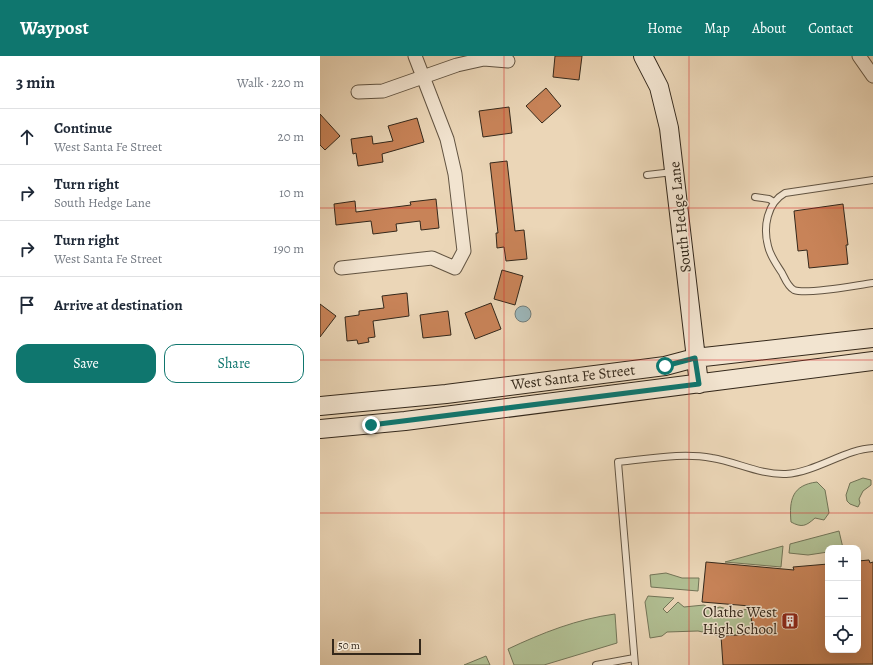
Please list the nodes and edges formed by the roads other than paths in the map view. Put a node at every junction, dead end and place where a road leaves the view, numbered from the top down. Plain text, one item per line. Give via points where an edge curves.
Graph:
1 (415, 56) edge
2 (643, 56) edge
3 (859, 56) edge
4 (508, 60) dead end
5 (873, 76) edge
6 (423, 78) junction
7 (358, 92) dead end
8 (675, 171) junction
9 (647, 175) dead end
10 (873, 180) edge
11 (755, 197) dead end
12 (774, 202) junction
13 (342, 268) dead end
14 (873, 283) edge
15 (873, 338) edge
16 (695, 358) junction
17 (873, 361) edge
18 (699, 384) junction
19 (320, 406) edge
20 (320, 429) edge
21 (873, 448) edge
22 (634, 658) junction
23 (596, 665) edge
24 (634, 665) edge

1 - 6 street
2 - 8 street, South Hedge Lane via 652,71 664,106
3 - 5 street
4 - 6 street via 484,59 457,65
6 - 7 street via 383,91
6 - 13 street via 447,139 455,174 464,251 455,268 432,258
8 - 9 lane
8 - 16 street, South Hedge Lane
10 - 12 lane via 793,191 777,197
11 - 12 lane
12 - 14 lane via 765,232 768,247 788,284 794,290 809,291
15 - 16 street, West Santa Fe Street
16 - 18 street, South Hedge Lane
16 - 19 street, West Santa Fe Street via 665,366 446,394
17 - 18 street, West Santa Fe Street
18 - 20 street, West Santa Fe Street via 405,422
21 - 22 lane via 858,451 812,469 785,474 694,456 618,462
22 - 23 lane
22 - 24 lane

